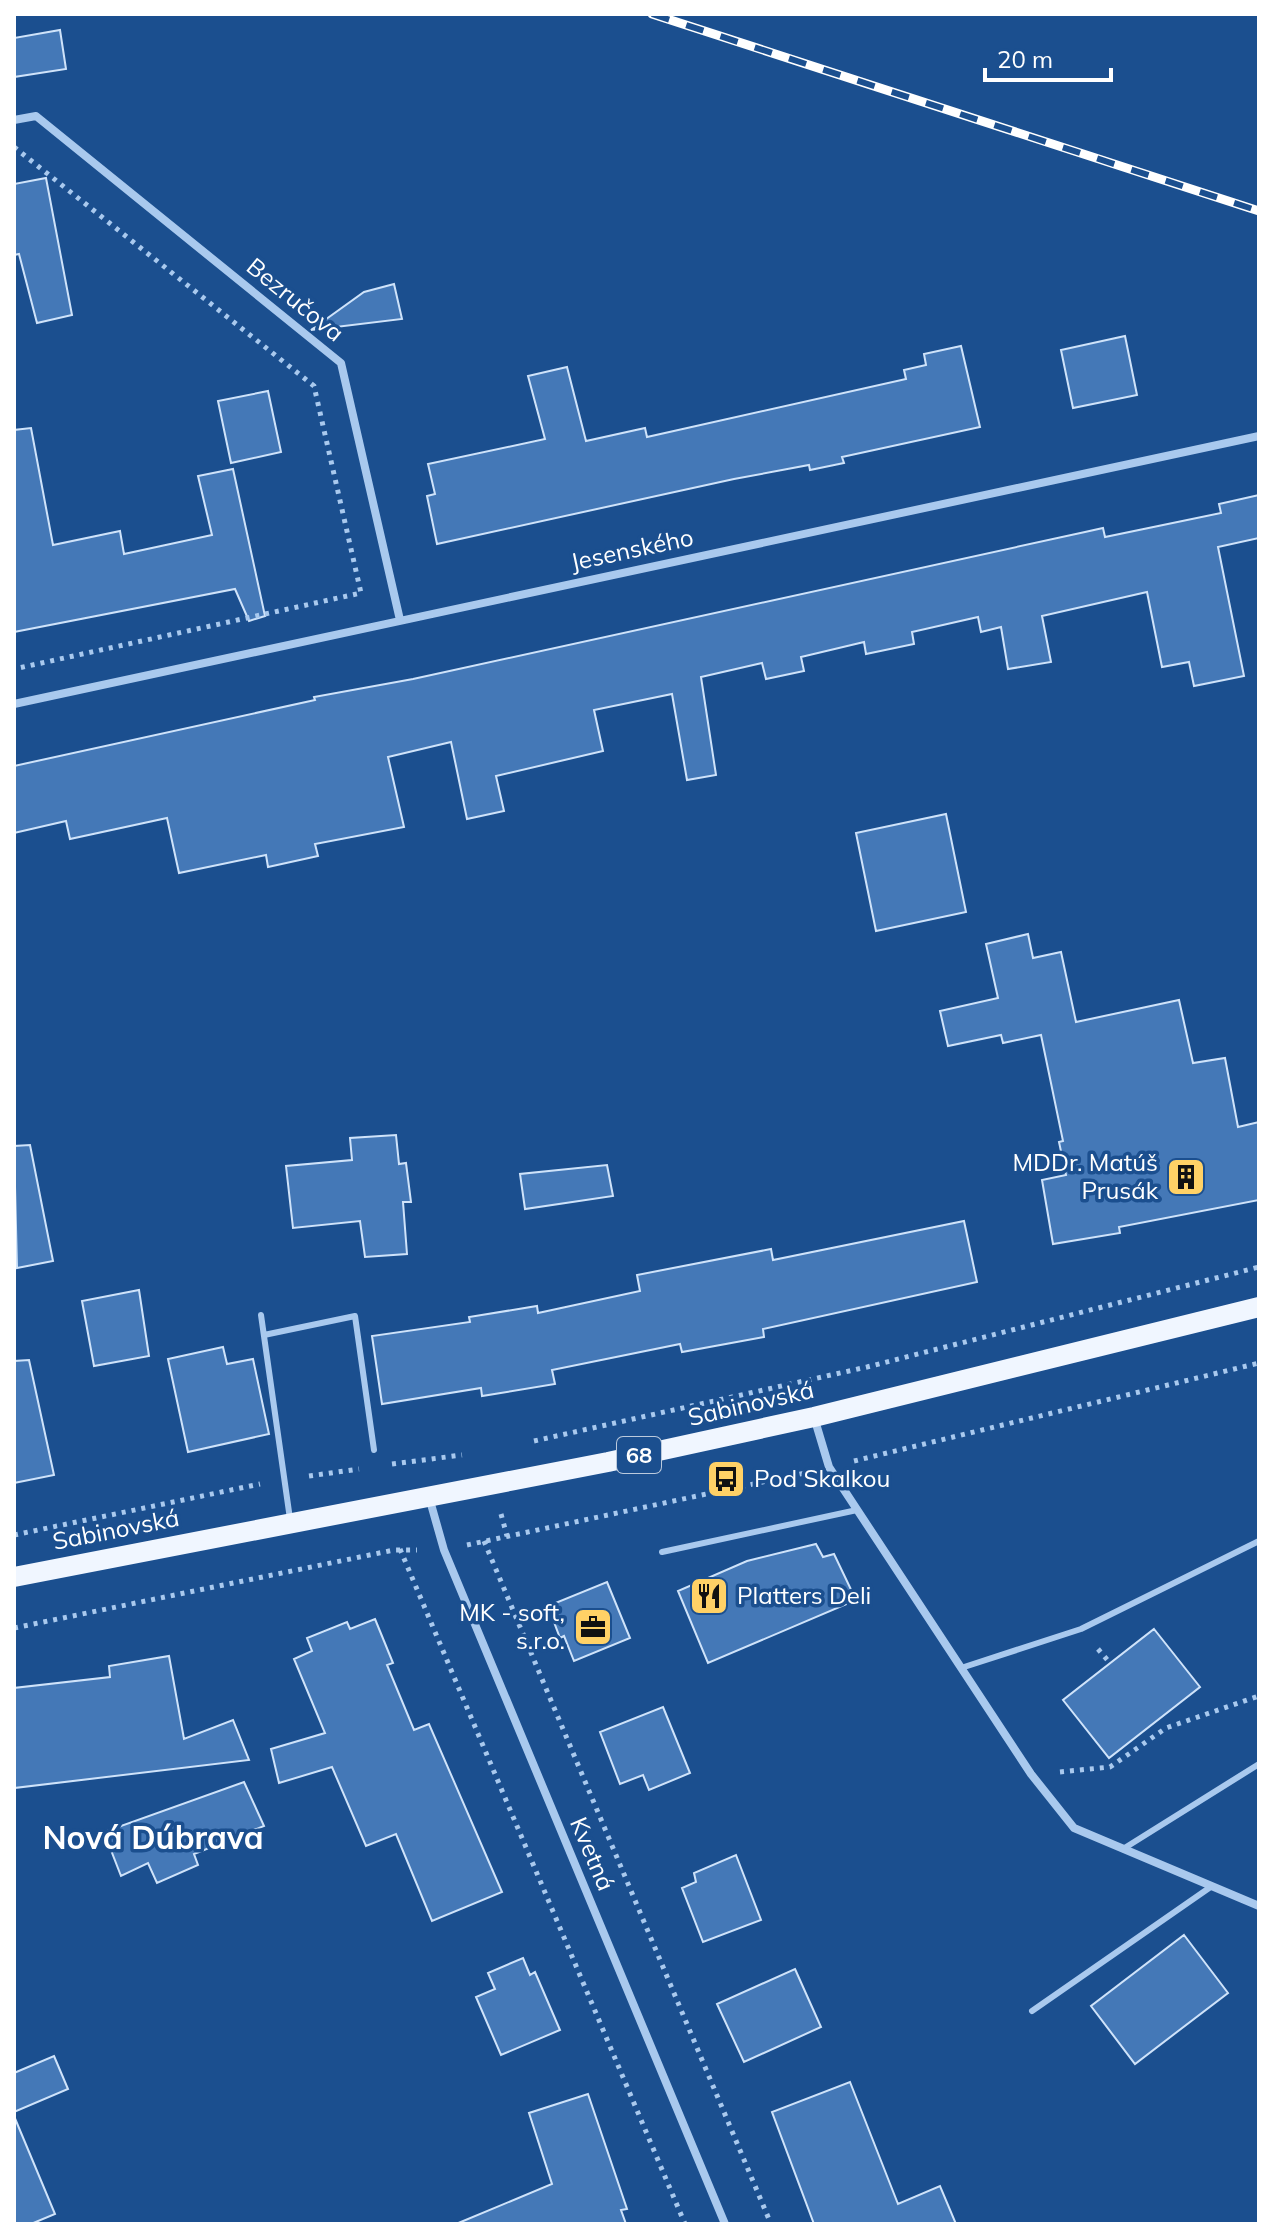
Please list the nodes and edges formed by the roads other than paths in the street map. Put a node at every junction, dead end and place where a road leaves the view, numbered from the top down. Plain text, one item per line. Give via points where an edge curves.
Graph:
1 (14, 120) edge
2 (1259, 436) edge
3 (400, 620) junction
4 (14, 704) edge
5 (1259, 1307) edge
6 (261, 1315) dead end
7 (264, 1335) junction
8 (814, 1417) junction
9 (374, 1450) dead end
10 (429, 1497) junction
11 (857, 1510) junction
12 (290, 1522) junction
13 (1259, 1541) edge
14 (662, 1552) dead end
15 (14, 1577) edge
16 (961, 1668) junction
17 (1259, 1764) edge
18 (1123, 1849) junction
19 (1212, 1886) junction
20 (1259, 1906) edge
21 (1032, 2011) dead end
22 (725, 2224) edge

1 - 3 street, Bezručova via 36,116 341,363
2 - 3 street, Jesenského
3 - 4 street, Jesenského
5 - 8 main road, Sabinovská / 68
6 - 7 lane
7 - 9 lane via 355,1316
7 - 12 lane
8 - 10 main road, Sabinovská / 68
8 - 11 street via 829,1467
10 - 12 main road, Sabinovská / 68
10 - 22 street, Kvetná via 444,1550
11 - 14 lane
11 - 16 street
12 - 15 main road, Sabinovská / 68
13 - 16 lane via 1081,1629
16 - 18 street via 1074,1828
17 - 18 lane
18 - 19 street
19 - 20 street
19 - 21 lane

